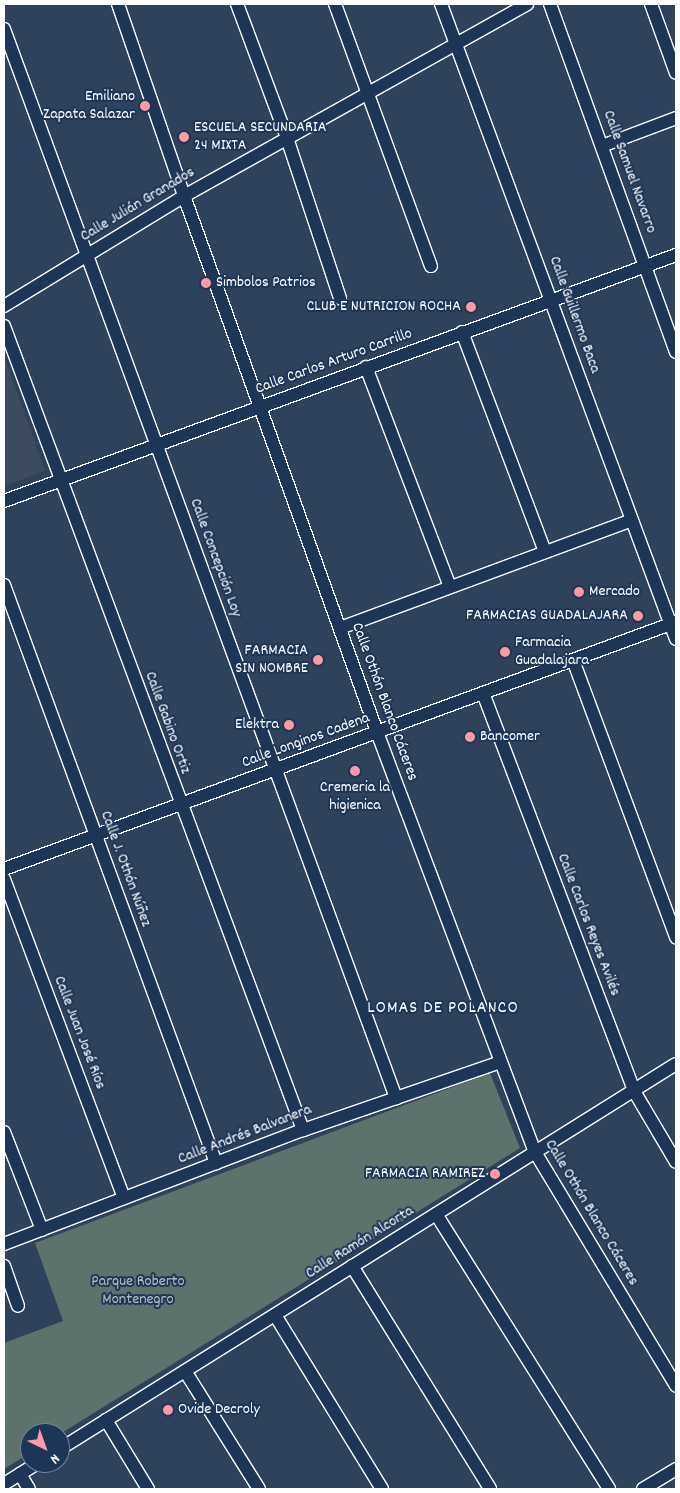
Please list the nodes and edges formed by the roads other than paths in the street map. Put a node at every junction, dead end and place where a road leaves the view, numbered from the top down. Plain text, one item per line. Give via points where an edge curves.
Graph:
1 (118, 4) edge
2 (237, 4) edge
3 (334, 4) edge
4 (441, 4) edge
5 (527, 4) edge
6 (550, 4) edge
7 (651, 4) edge
8 (4, 29) edge
9 (456, 44) junction
10 (676, 73) edge
11 (367, 93) junction
12 (676, 118) edge
13 (287, 138) junction
14 (602, 146) junction
15 (184, 196) junction
16 (86, 255) junction
17 (676, 255) edge
18 (430, 266) dead end
19 (645, 266) junction
20 (340, 298) dead end
21 (551, 301) junction
22 (4, 306) edge
23 (4, 326) edge
24 (462, 332) junction
25 (676, 352) edge
26 (366, 367) junction
27 (260, 406) junction
28 (156, 445) junction
29 (61, 480) junction
30 (4, 501) edge
31 (632, 520) junction
32 (545, 552) junction
33 (4, 585) edge
34 (450, 587) junction
35 (674, 623) edge
36 (340, 628) junction
37 (676, 639) edge
38 (573, 660) junction
39 (483, 693) junction
40 (377, 732) junction
41 (275, 769) junction
42 (180, 804) junction
43 (96, 836) junction
44 (4, 870) edge
45 (4, 879) edge
46 (676, 937) edge
47 (500, 1062) junction
48 (676, 1064) edge
49 (634, 1091) junction
50 (396, 1098) junction
51 (303, 1130) junction
52 (4, 1132) edge
53 (535, 1152) junction
54 (676, 1162) edge
55 (216, 1164) junction
56 (124, 1198) junction
57 (436, 1214) junction
58 (42, 1230) junction
59 (4, 1244) edge
60 (4, 1266) edge
61 (352, 1266) junction
62 (18, 1306) dead end
63 (275, 1315) junction
64 (185, 1371) junction
65 (676, 1386) edge
66 (106, 1420) junction
67 (70, 1443) edge
68 (676, 1469) edge
69 (20, 1474) joint
70 (4, 1484) edge
71 (30, 1489) edge
72 (148, 1489) edge
73 (259, 1489) edge
74 (382, 1489) edge
75 (490, 1489) edge
76 (609, 1489) edge
77 (645, 1489) edge

1 - 15 street, Calle Othón Blanco Cáceres
2 - 13 street
3 - 11 street
4 - 9 street, Calle Guillermo Baca
5 - 9 street, Calle Julián Granados
6 - 14 street, Calle Samuel Navarro
7 - 10 street
8 - 16 street, Calle Concepción Loy
9 - 11 street, Calle Julián Granados
9 - 21 street, Calle Guillermo Baca
11 - 13 street, Calle Julián Granados
11 - 18 street
12 - 14 street
13 - 15 street, Calle Julián Granados
13 - 20 street
14 - 19 street, Calle Samuel Navarro
15 - 16 street, Calle Julián Granados
15 - 27 street, Calle Othón Blanco Cáceres
16 - 22 street, Calle Julián Granados
16 - 28 street, Calle Concepción Loy
17 - 19 street, Calle Carlos Arturo Carrillo
19 - 21 street, Calle Carlos Arturo Carrillo
19 - 25 street, Calle Samuel Navarro
21 - 24 street, Calle Carlos Arturo Carrillo
21 - 31 street, Calle Guillermo Baca
23 - 29 street, Calle Gabino Ortiz
24 - 26 street, Calle Carlos Arturo Carrillo
24 - 32 street
26 - 27 street, Calle Carlos Arturo Carrillo
26 - 34 street
27 - 28 street, Calle Carlos Arturo Carrillo
27 - 36 street, Calle Othón Blanco Cáceres
28 - 29 street, Calle Carlos Arturo Carrillo
28 - 41 street, Calle Concepción Loy
29 - 30 street, Calle Carlos Arturo Carrillo
29 - 42 street, Calle Gabino Ortiz
31 - 32 street
31 - 35 street, Calle Guillermo Baca
32 - 34 street
33 - 43 street, Calle J. Othón Núñez
34 - 36 street
35 - 37 street, Calle Guillermo Baca
35 - 38 street, Calle Longinos Cadena
36 - 40 street, Calle Othón Blanco Cáceres
38 - 39 street, Calle Longinos Cadena
38 - 46 street
39 - 40 street, Calle Longinos Cadena
39 - 49 street, Calle Carlos Reyes Avilés
40 - 41 street, Calle Longinos Cadena
40 - 47 street, Calle Othón Blanco Cáceres
41 - 42 street, Calle Longinos Cadena
41 - 50 street, Calle Concepción Loy
42 - 43 street, Calle Longinos Cadena
42 - 51 street, Calle Gabino Ortiz
43 - 44 street, Calle Longinos Cadena
43 - 55 street, Calle J. Othón Núñez
45 - 56 street, Calle Juan José Ríos
47 - 50 street, Calle Andrés Balvanera
47 - 53 street, Calle Othón Blanco Cáceres
48 - 49 street, Calle Ramón Alcorta
49 - 53 street, Calle Ramón Alcorta
49 - 54 street, Calle Carlos Reyes Avilés
50 - 51 street, Calle Andrés Balvanera
51 - 55 street, Calle Andrés Balvanera
52 - 58 street
53 - 57 street, Calle Ramón Alcorta
53 - 65 street, Calle Othón Blanco Cáceres
55 - 56 street, Calle Andrés Balvanera
56 - 58 street, Calle Andrés Balvanera
57 - 61 street, Calle Ramón Alcorta
57 - 76 street
58 - 59 street, Calle Andrés Balvanera
60 - 62 street
61 - 63 street, Calle Ramón Alcorta
61 - 75 street
63 - 64 street, Calle Ramón Alcorta
63 - 74 street
64 - 66 street, Calle Ramón Alcorta
64 - 73 street
66 - 67 street, Calle Ramón Alcorta
66 - 72 street
68 - 77 street
69 - 70 street
69 - 71 street

